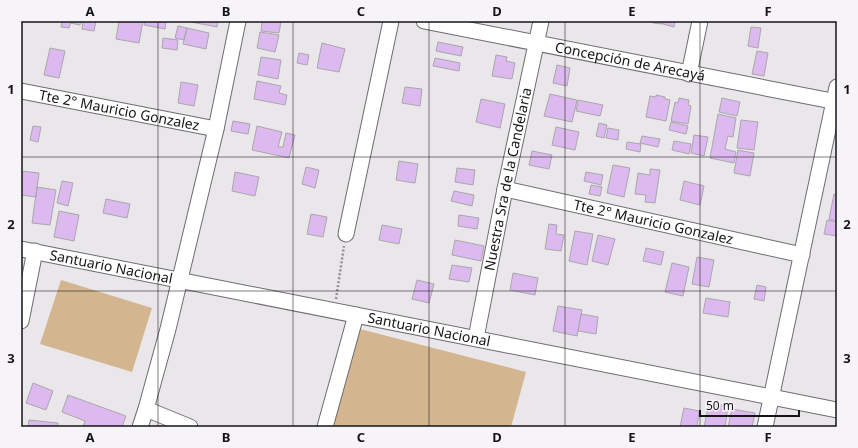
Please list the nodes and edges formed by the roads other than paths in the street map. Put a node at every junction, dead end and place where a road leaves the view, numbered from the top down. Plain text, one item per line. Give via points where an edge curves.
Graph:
1 (238, 21) edge
2 (391, 21) edge
3 (424, 21) edge
4 (541, 21) edge
5 (700, 21) edge
6 (536, 43) junction
7 (689, 74) junction
8 (837, 87) edge
9 (21, 92) edge
10 (835, 102) edge
11 (216, 129) junction
12 (505, 189) junction
13 (346, 234) road end
14 (28, 250) edge
15 (802, 255) junction
16 (179, 281) junction
17 (356, 315) junction
18 (21, 321) edge
19 (476, 338) junction
20 (770, 396) junction
21 (146, 409) junction
22 (837, 410) edge
23 (140, 427) edge
24 (190, 427) edge
25 (325, 427) edge
26 (764, 427) edge

1 - 11 street
2 - 13 street
3 - 6 street, Concepción de Arecayá
4 - 6 street, Nuestra Sra de la Candelaria
5 - 7 street
6 - 7 street, Concepción de Arecayá
6 - 12 street, Nuestra Sra de la Candelaria
7 - 10 street, Concepción de Arecayá
8 - 10 street
9 - 11 street, Tte 2° Mauricio Gonzalez
10 - 15 street
11 - 16 street
12 - 15 street, Tte 2° Mauricio Gonzalez
12 - 19 street, Nuestra Sra de la Candelaria
14 - 16 street, Santuario Nacional
14 - 18 street
15 - 20 street
16 - 17 street, Santuario Nacional
16 - 21 street
17 - 19 street, Santuario Nacional
17 - 25 street
19 - 20 street, Santuario Nacional
20 - 22 street, Santuario Nacional
20 - 26 street
21 - 23 street
21 - 24 street

